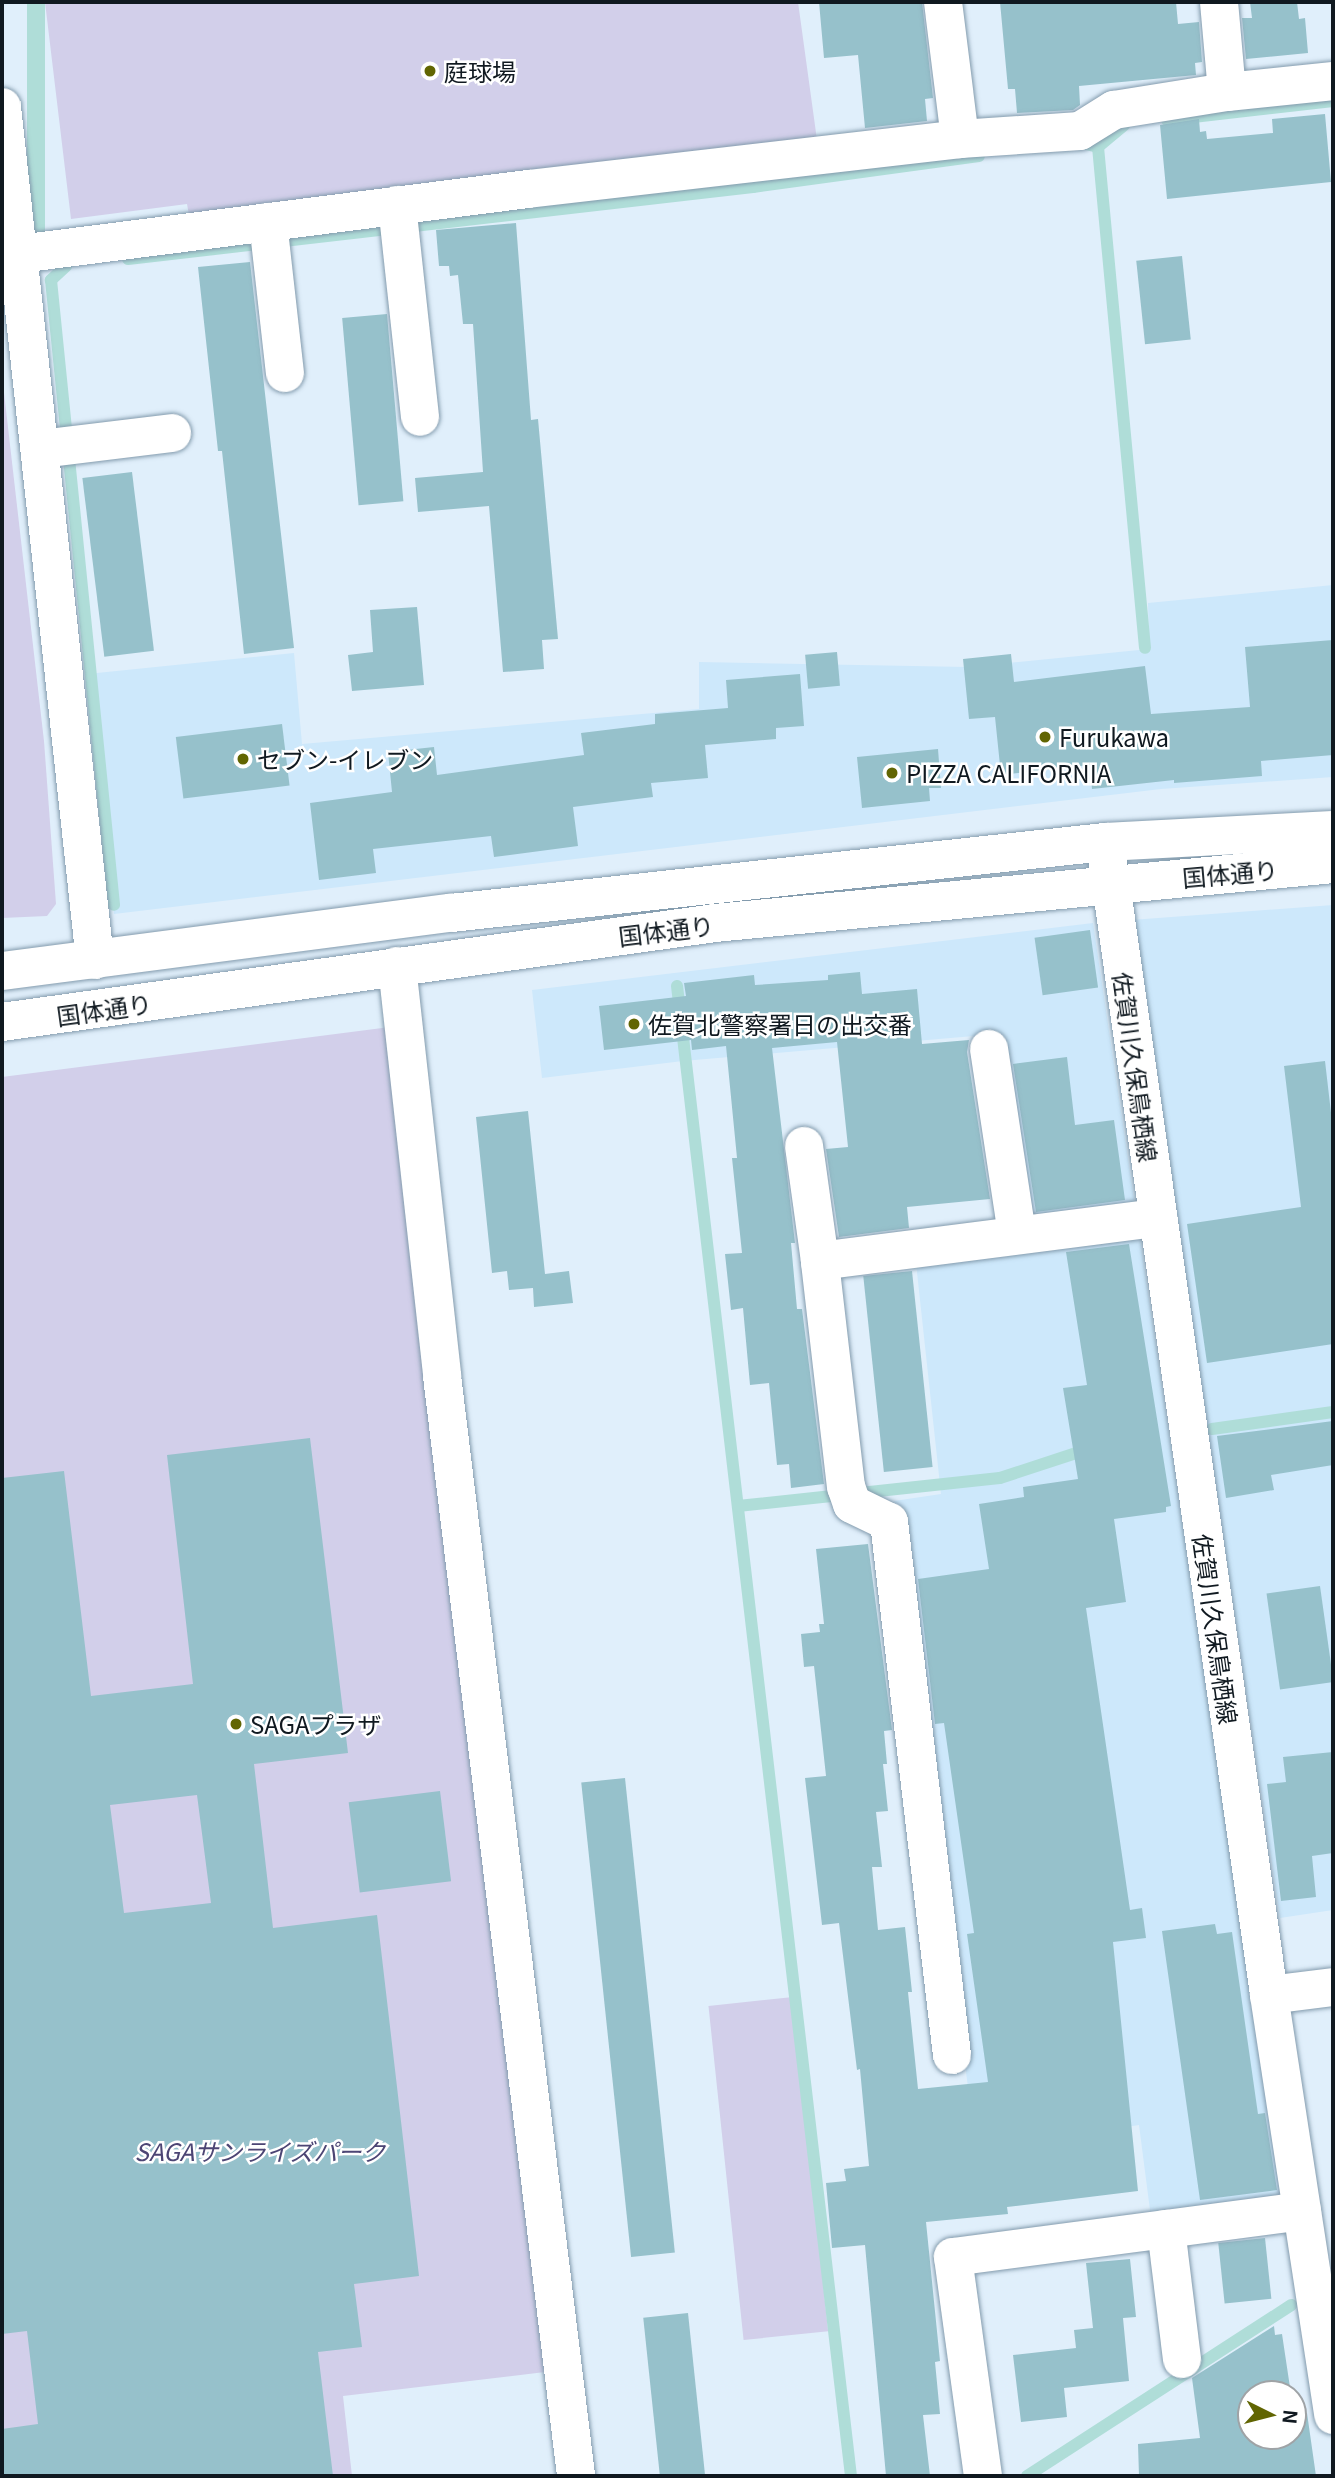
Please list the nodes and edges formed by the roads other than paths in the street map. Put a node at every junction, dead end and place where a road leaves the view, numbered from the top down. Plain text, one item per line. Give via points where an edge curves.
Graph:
1 (943, 2) edge
2 (1219, 2) edge
3 (1333, 81) edge
4 (1227, 92) junction
5 (2, 107) edge
6 (960, 139) junction
7 (399, 221) junction
8 (269, 237) junction
9 (47, 251) junction
10 (285, 373) dead end
11 (420, 417) dead end
12 (172, 433) dead end
13 (40, 449) junction
14 (1333, 830) edge
15 (1105, 842) junction
16 (1333, 864) edge
17 (1110, 883) junction
18 (95, 960) junction
19 (397, 965) junction
20 (2, 971) edge
21 (2, 1022) edge
22 (989, 1048) dead end
23 (804, 1146) dead end
24 (1158, 1218) junction
25 (1017, 1235) junction
26 (820, 1261) junction
27 (1333, 1987) edge
28 (1269, 1995) junction
29 (953, 2055) dead end
30 (1302, 2211) junction
31 (1166, 2229) junction
32 (1182, 2359) dead end
33 (1333, 2405) edge
34 (576, 2476) edge
35 (983, 2476) edge

1 - 6 main road
2 - 4 main road
3 - 4 main road
4 - 6 main road via 1114,110 1080,131
5 - 9 main road
6 - 7 main road
7 - 8 main road
7 - 11 main road
8 - 9 main road
8 - 10 main road
9 - 13 main road
12 - 13 main road
13 - 18 main road
14 - 15 main road, 国体通り
15 - 17 main road, 佐賀川久保鳥栖線
15 - 18 main road, 国体通り via 451,913
16 - 17 main road, 国体通り
17 - 19 main road, 国体通り via 715,923
17 - 24 main road, 佐賀川久保鳥栖線
18 - 20 main road, 国体通り
19 - 21 main road, 国体通り
19 - 34 main road via 442,1376
22 - 25 main road
23 - 26 main road
24 - 25 main road
24 - 28 main road, 佐賀川久保鳥栖線
25 - 26 main road
26 - 29 main road via 849,1496 889,1522
27 - 28 main road
28 - 30 main road, 佐賀川久保鳥栖線
30 - 31 main road
30 - 33 main road, 佐賀川久保鳥栖線
31 - 32 main road
31 - 35 main road via 953,2257

